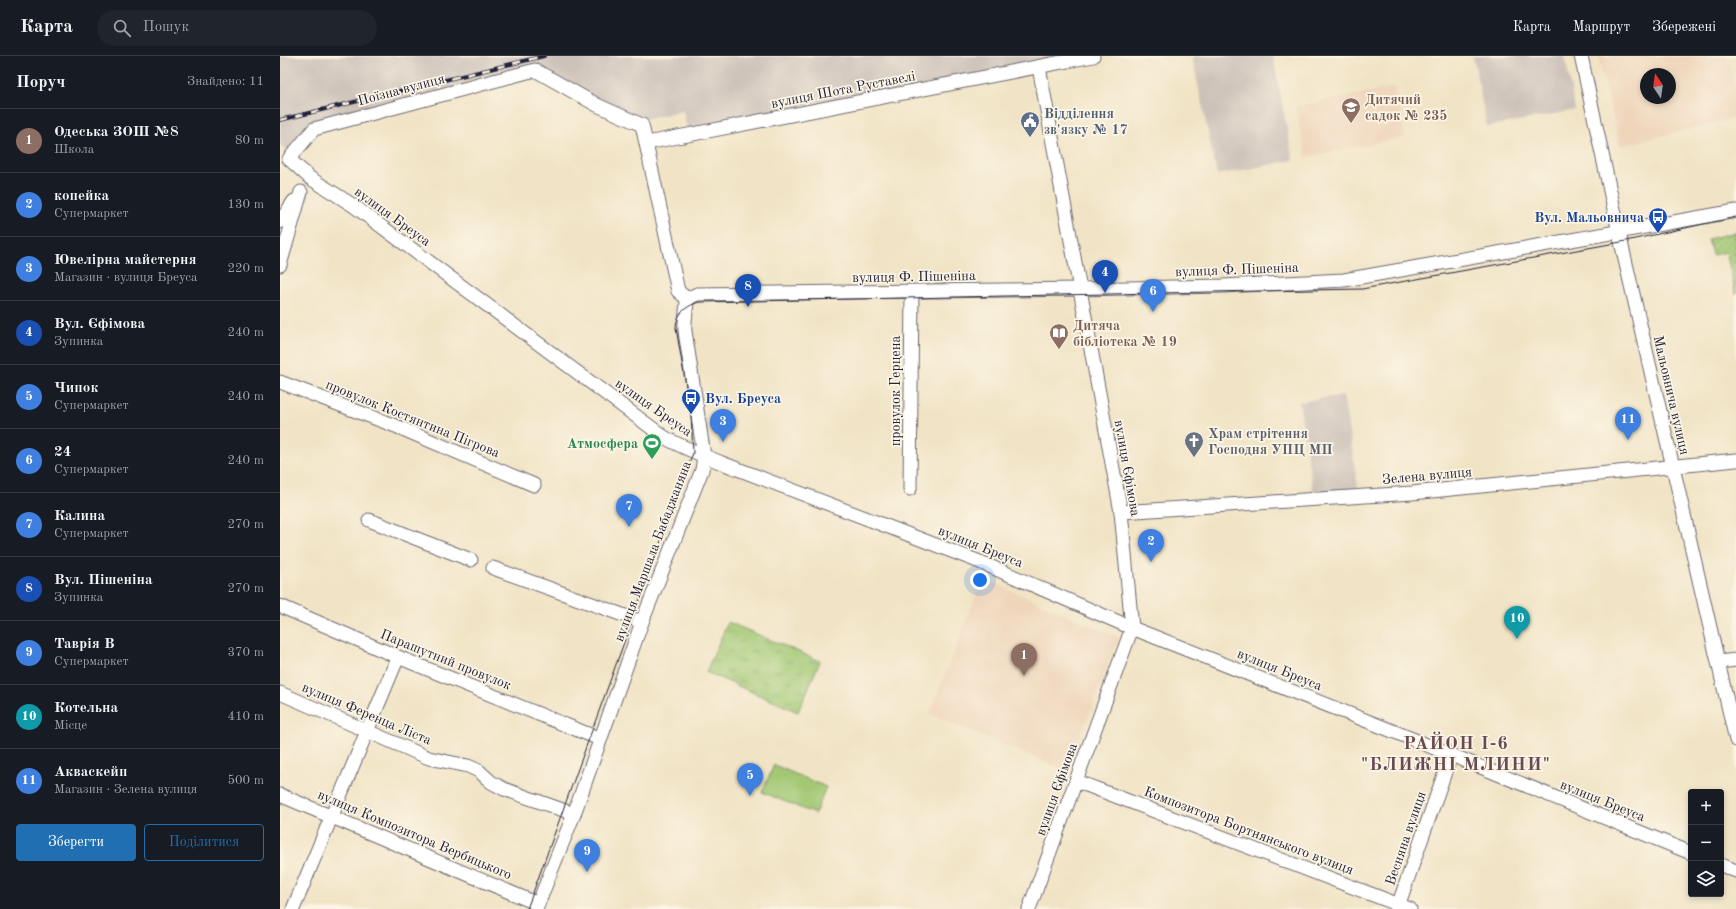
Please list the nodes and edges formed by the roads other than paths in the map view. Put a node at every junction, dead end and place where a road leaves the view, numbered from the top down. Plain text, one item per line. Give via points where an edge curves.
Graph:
1 (1093, 56) edge
2 (1581, 56) edge
3 (1039, 67) junction
4 (647, 143) junction
5 (289, 159) joint
6 (310, 178) junction
7 (301, 192) junction
8 (1736, 211) edge
9 (280, 222) edge
10 (1619, 232) junction
11 (280, 265) edge
12 (1079, 289) junction
13 (912, 292) junction
14 (687, 299) junction
15 (280, 382) edge
16 (704, 456) junction
17 (1736, 460) edge
18 (1672, 467) junction
19 (534, 485) dead end
20 (910, 489) dead end
21 (1121, 512) junction
22 (369, 520) dead end
23 (471, 560) dead end
24 (493, 568) dead end
25 (280, 606) edge
26 (642, 622) junction
27 (1132, 628) junction
28 (398, 657) junction
29 (1736, 660) edge
30 (1719, 662) junction
31 (280, 693) edge
32 (368, 733) junction
33 (600, 739) junction
34 (1736, 740) edge
35 (1451, 755) junction
36 (1076, 781) junction
37 (280, 794) edge
38 (574, 814) junction
39 (332, 816) junction
40 (1688, 852) edge
41 (1724, 866) edge
42 (1736, 871) edge
43 (537, 906) edge
44 (1402, 908) edge
45 (294, 909) edge
46 (1029, 909) edge

1 - 3 street, вулиця Шота Руставелі
2 - 10 street, Мальовнича вулиця
3 - 4 street, вулиця Шота Руставелі
3 - 12 street, вулиця Єфімова
4 - 5 street, Поїзна вулиця via 642,125 597,105 534,70 314,129
4 - 14 street via 678,291
5 - 6 street, вулиця Бреуса
6 - 7 street
6 - 16 street, вулиця Бреуса via 354,206 664,437 693,453
7 - 9 street
7 - 11 street
8 - 10 street, вулиця Ф. Пішеніна
10 - 12 street, вулиця Ф. Пішеніна via 1344,280
10 - 18 street, Мальовнича вулиця
12 - 13 street, вулиця Ф. Пішеніна
12 - 21 street, вулиця Єфімова
13 - 14 street, вулиця Ф. Пішеніна via 697,294
13 - 20 street, провулок Герцена
14 - 16 street, вулиця Маршала Бабаджаняна via 684,331
15 - 19 street, провулок Костянтина Пігрова via 398,427
16 - 26 street, вулиця Маршала Бабаджаняна via 702,470
16 - 27 street, вулиця Бреуса via 980,562
17 - 18 street, Зелена вулиця
18 - 21 street, Зелена вулиця via 1412,494
18 - 30 street, Мальовнича вулиця
21 - 27 street, вулиця Єфімова
22 - 23 street
24 - 26 street
25 - 28 street, Парашутний провулок
26 - 33 street, вулиця Маршала Бабаджаняна
27 - 35 street, вулиця Бреуса
27 - 36 street, вулиця Єфімова
28 - 32 street
28 - 33 street, Парашутний провулок
29 - 30 street
30 - 34 street, Мальовнича вулиця
31 - 32 street, вулиця Ференца Ліста
32 - 38 street, вулиця Ференца Ліста via 429,758 468,766 504,789
32 - 39 street
33 - 38 street, вулиця Маршала Бабаджаняна
35 - 40 street, вулиця Бреуса
35 - 44 street, Весняна вулиця
36 - 44 street, Композитора Бортнянського вулиця
36 - 46 street, вулиця Єфімова
37 - 39 street, вулиця Композитора Вербицького
38 - 43 street, вулиця Маршала Бабаджаняна
39 - 43 street, вулиця Композитора Вербицького
39 - 45 street
41 - 42 street

